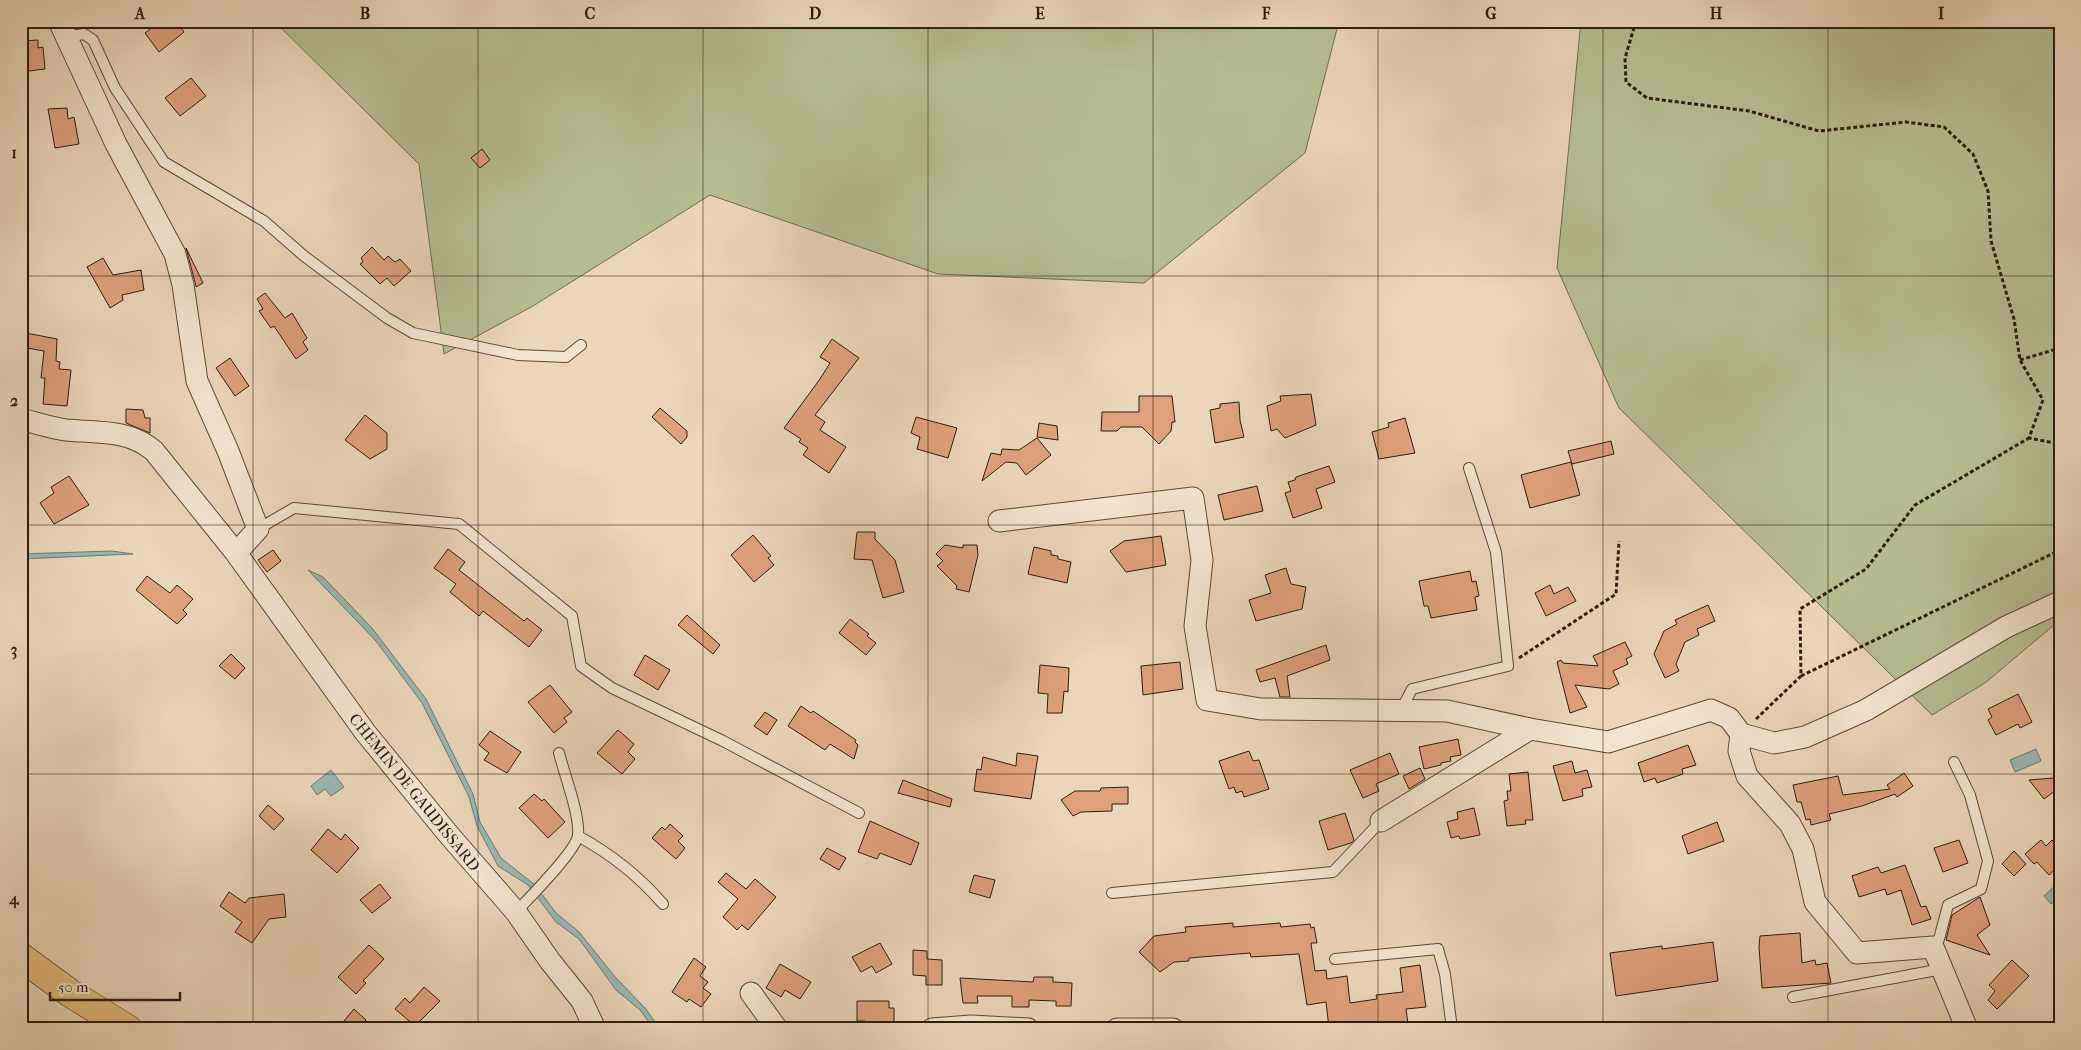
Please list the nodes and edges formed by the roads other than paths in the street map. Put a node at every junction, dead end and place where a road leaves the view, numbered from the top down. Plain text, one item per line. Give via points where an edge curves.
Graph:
1 (61, 29) edge
2 (581, 345) dead end
3 (21, 419) edge
4 (1469, 468) dead end
5 (999, 521) dead end
6 (258, 529) junction
7 (236, 553) junction
8 (2060, 602) edge
9 (1401, 710) junction
10 (1530, 729) junction
11 (1741, 734) junction
12 (559, 753) dead end
13 (1954, 762) dead end
14 (859, 813) dead end
15 (1382, 821) joint
16 (578, 836) junction
17 (1112, 894) dead end
18 (663, 904) dead end
19 (516, 912) junction
20 (1933, 947) junction
21 (21, 957) edge
22 (1335, 959) dead end
23 (1942, 969) junction
24 (752, 994) dead end
25 (1793, 997) dead end
26 (128, 1029) edge
27 (595, 1029) edge
28 (777, 1029) edge
29 (932, 1029) edge
30 (1028, 1029) edge
31 (1116, 1029) edge
32 (1172, 1029) edge
33 (1452, 1029) edge
34 (1967, 1029) edge

1 - 2 lane via 84,34 93,40 115,88 164,162 264,221 304,256 387,318 412,333 518,356 566,358
1 - 6 street via 116,144 175,254 183,285 197,381
3 - 7 street, CHEMIN DE GAUDISSARD via 64,430 110,432 143,441 154,450
4 - 9 lane via 1496,552 1508,666 1412,689
5 - 9 street via 1193,498 1202,560 1195,626 1207,700 1261,709
6 - 7 street
6 - 14 lane via 294,508 459,524 572,616 580,666 612,688 723,741
7 - 19 street, CHEMIN DE GAUDISSARD via 364,732
8 - 11 street via 2006,626 1866,710 1805,738 1774,743
9 - 10 street via 1448,711
10 - 11 street via 1608,742 1711,710 1729,718
10 - 15 street
11 - 20 street via 1739,751 1747,776 1790,824 1803,849 1814,902 1857,953
12 - 16 lane
13 - 20 lane via 1970,795 1988,861 1981,890 1948,905 1939,939
15 - 17 lane via 1333,872
16 - 18 lane via 609,853
16 - 19 lane via 570,851
19 - 27 street, CHEMIN DE GAUDISSARD via 582,1001
20 - 23 street
21 - 26 main road via 70,994
22 - 33 lane via 1438,949 1445,974
23 - 25 lane
23 - 34 street
24 - 28 street
29 - 30 street via 971,1026
31 - 32 street

